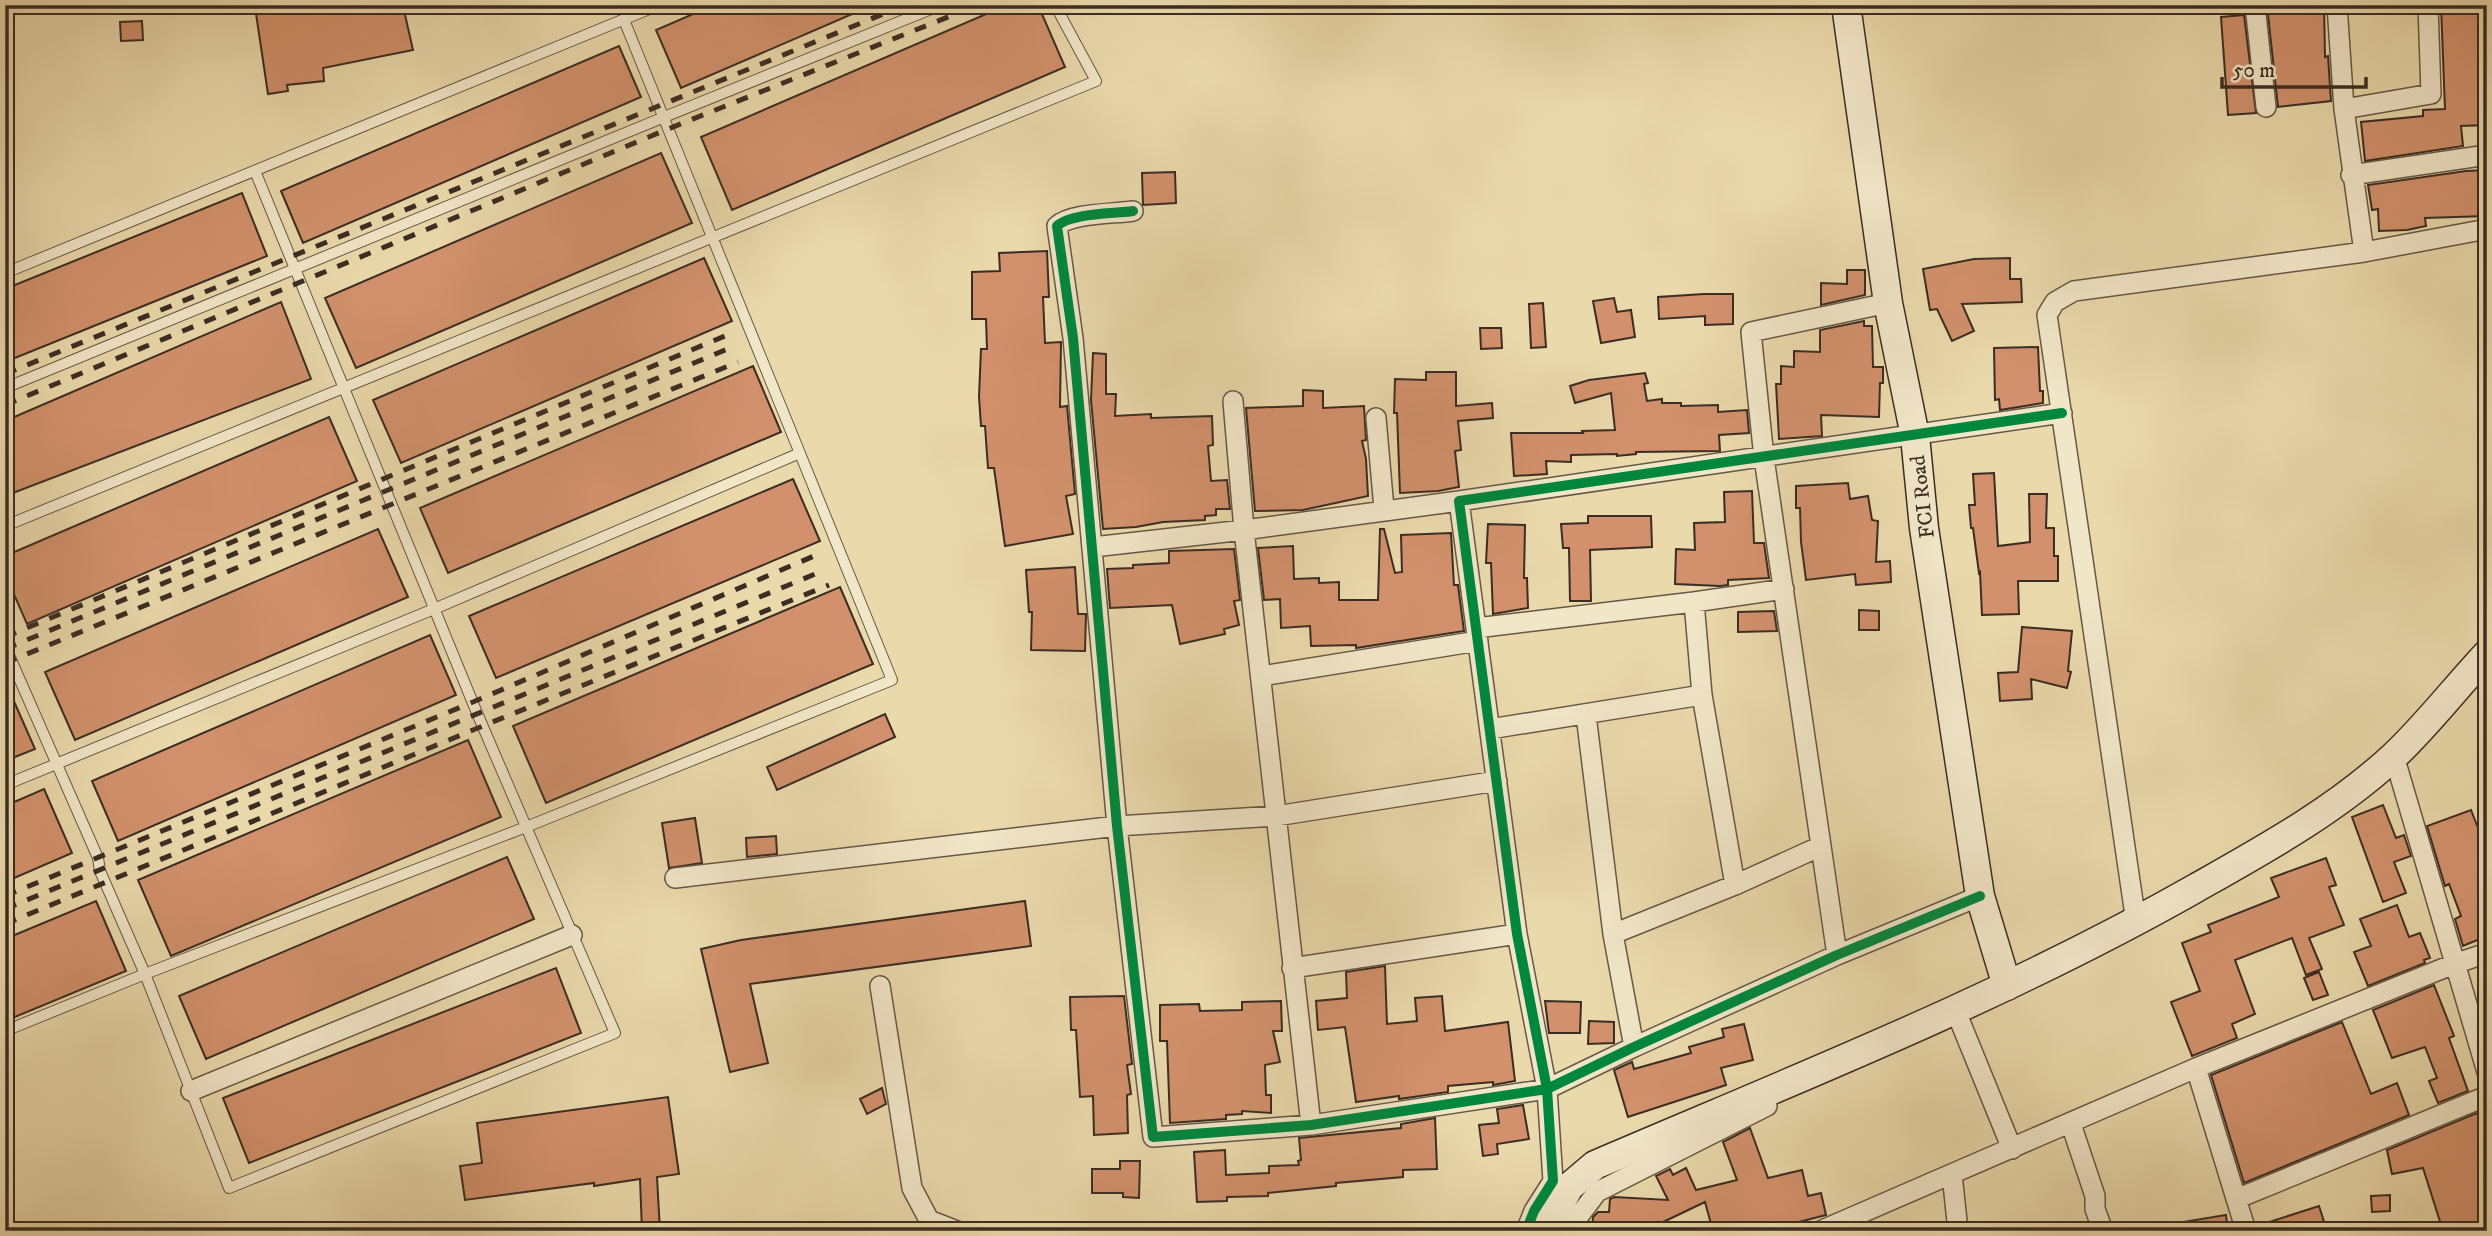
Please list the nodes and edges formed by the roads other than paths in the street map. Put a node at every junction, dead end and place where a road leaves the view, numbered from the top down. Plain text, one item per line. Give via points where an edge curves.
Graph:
1 (659, 5) edge
2 (941, 5) edge
3 (1055, 5) edge
4 (1846, 5) edge
5 (2255, 5) edge
6 (2337, 5) edge
7 (2428, 5) edge
8 (624, 20) junction
9 (2266, 107) dead end
10 (2344, 109) junction
11 (663, 116) junction
12 (2487, 155) edge
13 (255, 171) junction
14 (2351, 175) junction
15 (1133, 211) dead end
16 (2487, 229) edge
17 (712, 237) junction
18 (2364, 252) junction
19 (296, 270) junction
20 (5, 273) edge
21 (1888, 303) junction
22 (5, 388) edge
23 (344, 388) junction
24 (1233, 401) dead end
25 (2062, 413) junction
26 (1376, 418) dead end
27 (1915, 436) junction
28 (800, 453) junction
29 (1764, 458) junction
30 (1459, 500) junction
31 (1384, 509) junction
32 (5, 526) edge
33 (1244, 530) junction
34 (1093, 547) junction
35 (1784, 589) junction
36 (1694, 603) junction
37 (435, 609) junction
38 (1477, 635) junction
39 (5, 646) edge
40 (2487, 654) edge
41 (1262, 676) junction
42 (1702, 695) junction
43 (1586, 715) junction
44 (1490, 729) junction
45 (2394, 756) junction
46 (57, 763) junction
47 (1497, 780) junction
48 (5, 785) edge
49 (1276, 816) junction
50 (1117, 826) junction
51 (526, 827) junction
52 (1821, 846) junction
53 (675, 878) dead end
54 (1735, 885) junction
55 (1980, 896) junction
56 (2136, 922) junction
57 (1517, 934) junction
58 (1613, 934) junction
59 (572, 935) junction
60 (2487, 953) edge
61 (1837, 955) junction
62 (2454, 964) junction
63 (1292, 968) junction
64 (145, 974) junction
65 (880, 986) dead end
66 (2007, 986) junction
67 (1955, 1009) junction
68 (1928, 1021) junction
69 (5, 1031) edge
70 (1634, 1047) junction
71 (2196, 1069) junction
72 (2487, 1072) edge
73 (1547, 1089) junction
74 (191, 1091) junction
75 (2487, 1096) edge
76 (2071, 1124) junction
77 (1311, 1125) junction
78 (2012, 1149) junction
79 (1952, 1174) junction
80 (2236, 1199) junction
81 (957, 1231) edge
82 (1526, 1231) edge
83 (1546, 1231) edge
84 (1574, 1231) edge
85 (1820, 1231) edge
86 (1958, 1231) edge
87 (2103, 1231) edge
88 (2246, 1231) edge

1 - 8 lane
2 - 11 lane
3 - 17 lane via 1096,81
4 - 21 street, FCI Road
5 - 9 street
6 - 10 street
7 - 10 street via 2431,94
8 - 11 lane
8 - 13 lane
10 - 14 street
11 - 17 lane
11 - 19 lane
12 - 14 street
13 - 19 lane
13 - 20 lane
14 - 18 street
15 - 34 street via 1074,218 1057,226
16 - 18 street
17 - 23 lane
17 - 28 lane
18 - 25 street via 2074,291 2055,302 2047,315
19 - 22 lane
19 - 23 lane
21 - 27 street, FCI Road
21 - 29 street via 1751,332
23 - 32 lane
23 - 37 lane
24 - 33 street
25 - 27 street
25 - 56 street
26 - 31 street
27 - 29 street
27 - 55 street, FCI Road via 1924,528
28 - 37 lane
28 - 51 lane via 892,680
29 - 30 street
29 - 35 street
30 - 31 street
30 - 38 street
31 - 33 street
33 - 34 street
33 - 41 street
34 - 50 street
35 - 36 street
35 - 52 street
36 - 38 street
36 - 42 street
37 - 46 lane
37 - 51 lane
38 - 41 street
38 - 44 street
39 - 46 lane
40 - 45 street
41 - 49 street
42 - 43 street
42 - 54 street
43 - 44 street
43 - 58 street
44 - 47 street
45 - 56 street via 2318,815
45 - 62 street
46 - 48 lane
46 - 64 lane
47 - 49 street
47 - 57 street
49 - 50 street
49 - 63 street
50 - 53 street
50 - 77 street via 1153,1137
51 - 59 lane
51 - 64 lane
52 - 54 street
52 - 61 street
54 - 58 street
55 - 61 street
55 - 66 street, FCI Road
56 - 66 street
57 - 63 street
57 - 73 street
58 - 70 street
59 - 74 street
59 - 74 lane via 615,1033 229,1188
60 - 62 street
61 - 70 street
62 - 71 street
62 - 72 street
63 - 77 street
64 - 69 lane
64 - 74 lane
65 - 81 street via 912,1188 929,1220
66 - 67 street
67 - 68 street
67 - 78 street
68 - 83 street via 1595,1165 1569,1187
68 - 84 street via 1902,1044 1745,1116 1598,1192 1578,1217
70 - 73 street
71 - 76 street
71 - 80 street
73 - 77 street
73 - 82 street via 1553,1181
75 - 80 street
76 - 78 street
76 - 87 street
78 - 79 street
79 - 85 street
79 - 86 street
80 - 88 street

